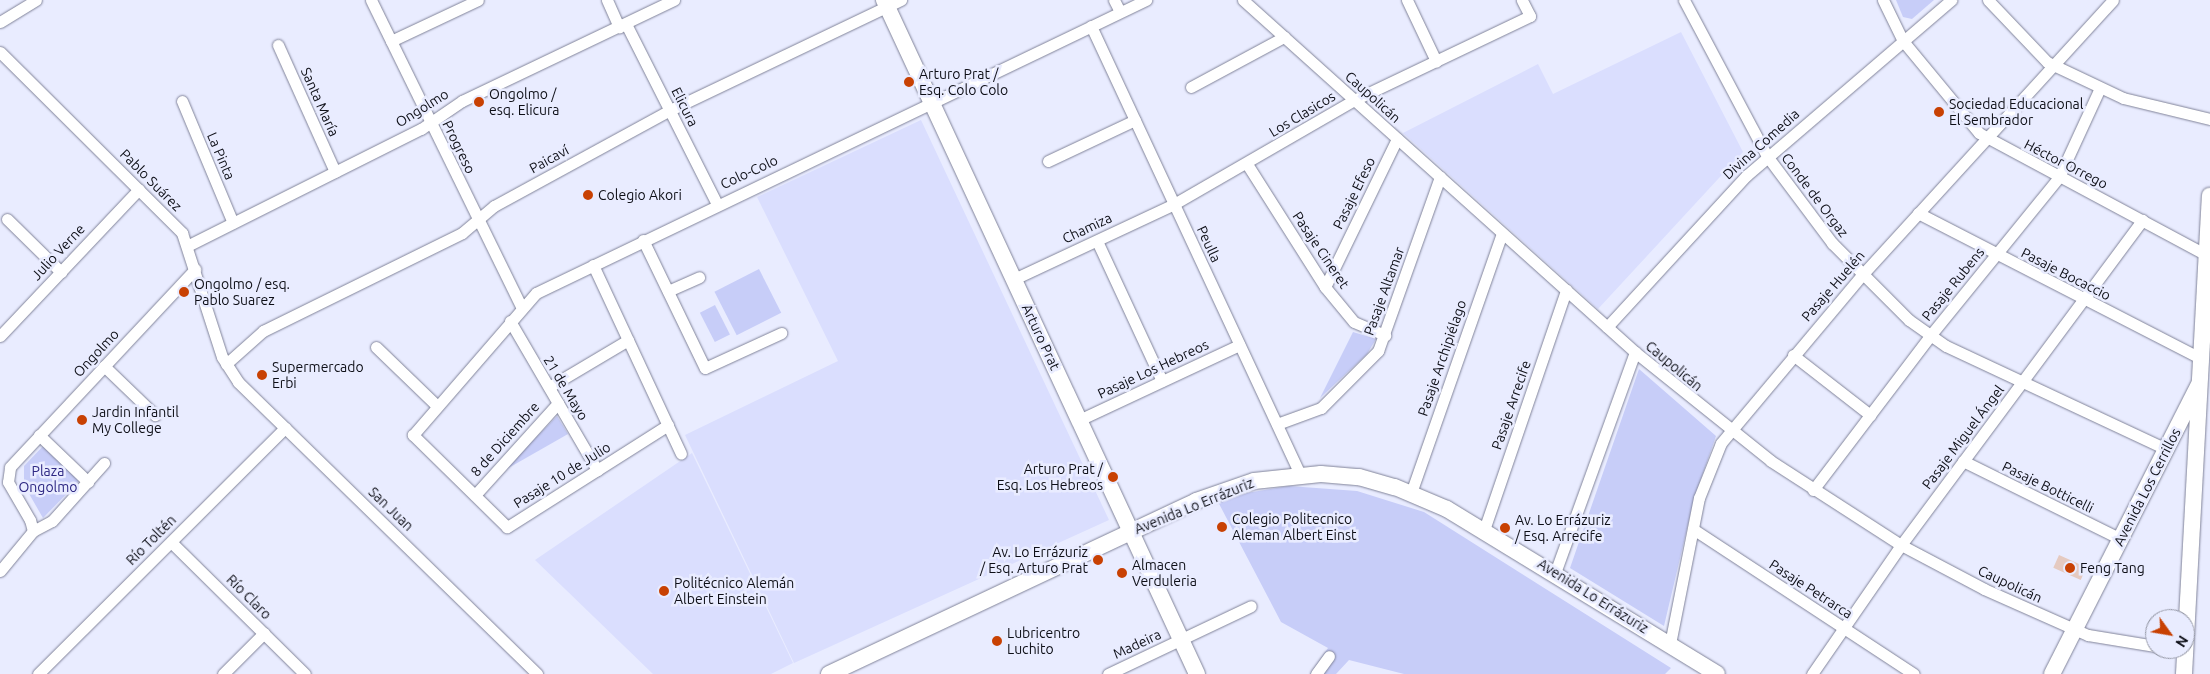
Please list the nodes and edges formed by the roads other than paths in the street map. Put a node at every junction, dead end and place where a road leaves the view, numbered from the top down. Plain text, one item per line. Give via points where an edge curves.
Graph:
1 (36, 0) edge
2 (371, 0) edge
3 (478, 0) edge
4 (607, 0) edge
5 (1114, 0) edge
6 (1146, 0) edge
7 (1243, 0) edge
8 (1407, 0) edge
9 (1522, 0) edge
10 (1684, 0) edge
11 (1883, 0) edge
12 (1951, 0) edge
13 (1988, 0) edge
14 (2113, 0) edge
15 (671, 1) edge
16 (890, 2) edge
17 (456, 5) edge
18 (1120, 12) junction
19 (0, 22) edge
20 (623, 25) junction
21 (1091, 26) junction
22 (1284, 37) junction
23 (391, 41) junction
24 (1903, 41) junction
25 (278, 45) dead end
26 (0, 52) edge
27 (1436, 61) junction
28 (2053, 66) junction
29 (1191, 87) dead end
30 (2100, 88) junction
31 (1354, 100) junction
32 (182, 101) dead end
33 (931, 102) junction
34 (670, 110) junction
35 (2210, 119) edge
36 (1135, 120) junction
37 (430, 122) junction
38 (1397, 139) junction
39 (1986, 139) junction
40 (1767, 156) junction
41 (1048, 161) dead end
42 (1247, 164) junction
43 (335, 172) junction
44 (1440, 177) junction
45 (2059, 177) junction
46 (139, 189) junction
47 (2210, 196) edge
48 (717, 204) junction
49 (1174, 204) junction
50 (1918, 213) junction
51 (7, 219) dead end
52 (478, 220) junction
53 (2142, 220) junction
54 (233, 223) junction
55 (1502, 233) junction
56 (643, 240) junction
57 (1097, 240) junction
58 (187, 246) junction
59 (1996, 255) junction
60 (2208, 256) junction
61 (593, 265) junction
62 (195, 269) junction
63 (61, 272) junction
64 (1862, 275) junction
65 (699, 277) dead end
66 (1014, 279) junction
67 (1325, 287) junction
68 (1566, 290) junction
69 (668, 291) junction
70 (2084, 299) junction
71 (520, 306) junction
72 (510, 321) junction
73 (1607, 327) junction
74 (781, 333) dead end
75 (1385, 334) junction
76 (0, 336) edge
77 (1929, 336) junction
78 (628, 340) junction
79 (1239, 345) junction
80 (376, 346) dead end
81 (1635, 352) junction
82 (1793, 355) junction
83 (2202, 359) junction
84 (226, 364) junction
85 (104, 366) junction
86 (2201, 379) junction
87 (1162, 381) junction
88 (2023, 382) junction
89 (549, 387) junction
90 (558, 403) junction
91 (437, 406) junction
92 (155, 415) dead end
93 (1870, 415) junction
94 (1079, 420) junction
95 (1277, 424) junction
96 (668, 426) junction
97 (285, 428) junction
98 (1730, 430) junction
99 (39, 435) junction
100 (413, 435) joint
101 (2166, 450) junction
102 (681, 454) dead end
103 (1963, 461) junction
104 (104, 464) dead end
105 (597, 470) junction
106 (1300, 474) junction
107 (88, 482) junction
108 (1813, 490) junction
109 (1411, 493) junction
110 (475, 495) junction
111 (1692, 529) junction
112 (1131, 530) junction
113 (1484, 530) junction
114 (33, 531) junction
115 (2121, 539) junction
116 (171, 542) junction
117 (1901, 545) junction
118 (0, 571) edge
119 (1555, 573) junction
120 (1251, 606) dead end
121 (2187, 609) edge
122 (1842, 627) junction
123 (2074, 630) junction
124 (264, 633) junction
125 (1180, 640) junction
126 (1670, 644) junction
127 (2145, 645) edge
128 (1329, 656) dead end
129 (2185, 659) edge
130 (832, 673) edge
131 (38, 674) edge
132 (222, 674) edge
133 (305, 674) edge
134 (537, 674) edge
135 (1108, 674) edge
136 (1197, 674) edge
137 (1316, 674) edge
138 (1717, 674) edge
139 (1812, 674) edge
140 (1914, 674) edge
141 (2052, 674) edge
142 (2184, 674) edge

1 - 19 street
2 - 23 street, Progreso
3 - 17 street
4 - 20 street, Elicura
5 - 18 street
6 - 18 street, Colo-Colo
7 - 22 street, Caupolicán
8 - 27 street
9 - 27 street, Los Clasicos via 1530,16
10 - 40 street, Conde de Orgaz
11 - 24 street, Héctor Orrego
12 - 24 street, Divina Comedia
13 - 28 street via 2039,57
14 - 28 street, Pasaje Huelén
15 - 20 street, Ongolmo
16 - 33 main road, Arturo Prat
16 - 34 street, Paicaví
17 - 23 street
18 - 21 street, Colo-Colo
20 - 34 street, Elicura
20 - 37 street, Ongolmo via 462,101
21 - 33 street, Colo-Colo
21 - 36 street, Peulla
22 - 29 street
22 - 31 street, Caupolicán
23 - 37 street, Progreso
24 - 39 street, Héctor Orrego via 1966,120
24 - 40 street, Divina Comedia
25 - 43 street, Santa María
26 - 46 street, Pablo Suárez
27 - 31 street, Los Clasicos
28 - 30 street
28 - 39 street, Pasaje Huelén
30 - 35 street via 2136,102
30 - 45 street, Pasaje Rubens
31 - 38 street, Caupolicán
31 - 42 street, Los Clasicos
32 - 54 street, La Pinta
33 - 48 street, Colo-Colo
33 - 66 main road, Arturo Prat
34 - 48 street, Elicura
34 - 52 street, Paicaví via 494,206
36 - 41 street
36 - 49 street, Peulla
37 - 43 street, Ongolmo
37 - 52 street, Progreso
38 - 44 street, Caupolicán
38 - 67 street, Pasaje Efeso
39 - 45 street, Héctor Orrego
39 - 50 street, Pasaje Huelén
40 - 64 street, Conde de Orgaz via 1832,243
40 - 73 street, Divina Comedia
42 - 49 street, Los Clasicos
42 - 67 street, Pasaje Cineret
43 - 54 street, Ongolmo
44 - 55 street, Caupolicán
44 - 75 street, Pasaje Altamar
45 - 53 street, Héctor Orrego
45 - 59 street, Pasaje Rubens
46 - 58 street, Pablo Suárez via 177,226
46 - 63 street, Julio Verne
47 - 60 main road
48 - 56 street, Colo-Colo
49 - 57 street, Chamiza
49 - 79 street, Peulla
50 - 59 street, Pasaje Bocaccio
50 - 64 street, Pasaje Huelén
51 - 63 street
52 - 71 street, Progreso
52 - 84 street, Paicaví via 462,233 263,332
53 - 60 street, Héctor Orrego
53 - 70 street, Pasaje Miguel Ángel
54 - 58 street, Ongolmo
55 - 68 street, Caupolicán
55 - 109 street, Pasaje Archipiélago
56 - 61 street, Colo-Colo
56 - 69 street
57 - 66 street, Chamiza
57 - 87 street
58 - 62 street, Pablo Suárez
59 - 70 street, Pasaje Bocaccio
59 - 77 street, Pasaje Rubens
60 - 83 main road
61 - 71 street, Colo-Colo via 536,293
61 - 78 street
62 - 84 street, Pablo Suárez
62 - 85 street, Ongolmo
63 - 76 street, Julio Verne
64 - 77 street, Conde de Orgaz
64 - 82 street, Pasaje Huelén
65 - 69 street
66 - 94 main road, Arturo Prat
67 - 75 street, Pasaje Cineret via 1354,322
68 - 73 street, Caupolicán
68 - 113 street, Pasaje Arrecife
69 - 74 street via 705,368
70 - 83 street, Pasaje Bocaccio
70 - 88 street, Pasaje Miguel Ángel
71 - 72 street, Colo-Colo
72 - 89 street, 21 de Mayo
72 - 91 street, Colo-Colo
73 - 81 street, Caupolicán
75 - 95 street, Pasaje Altamar via 1367,363 1321,408
77 - 88 street, Conde de Orgaz
77 - 93 street, Pasaje Rubens
78 - 89 street
78 - 96 street
79 - 87 street, Pasaje Los Hebreos
79 - 95 street, Peulla
80 - 91 street
81 - 98 street, Caupolicán
81 - 119 street
82 - 93 street
82 - 98 street, Pasaje Huelén
83 - 86 main road
84 - 97 street, San Juan via 238,382
85 - 92 street
85 - 99 street, Ongolmo
86 - 101 main road, Avenida Los Cerrillos
86 - 121 main road
87 - 94 street, Pasaje Los Hebreos
88 - 101 street, Conde de Orgaz
88 - 103 street, Pasaje Miguel Ángel
89 - 90 street, 21 de Mayo
90 - 105 street, 21 de Mayo
90 - 110 street, 8 de Diciembre
91 - 100 street, Colo-Colo
93 - 108 street, Pasaje Rubens
94 - 112 main road, Arturo Prat
95 - 106 street, Peulla
96 - 102 street
96 - 105 street, Pasaje 10 de Julio
97 - 116 street, Río Toltén
97 - 134 street, San Juan
98 - 108 street, Caupolicán
98 - 111 street, Pasaje Huelén via 1708,469
99 - 107 street
99 - 114 street, Ongolmo via 10,467 7,475
100 - 110 street, Pasaje 10 de Julio
101 - 115 main road, Avenida Los Cerrillos
103 - 115 street, Pasaje Botticelli
103 - 117 street, Pasaje Miguel Ángel
104 - 107 street
105 - 110 street, Pasaje 10 de Julio via 507,527
106 - 109 main road, Avenida Lo Errázuriz via 1359,477
106 - 112 main road, Avenida Lo Errázuriz via 1238,486
107 - 114 street via 48,524
108 - 117 street, Caupolicán
109 - 113 main road, Avenida Lo Errázuriz
111 - 122 street, Pasaje Petrarca
111 - 126 street, Pasaje Huelén
112 - 125 main road, Arturo Prat
112 - 130 main road, Avenida Lo Errázuriz
113 - 119 main road, Avenida Lo Errázuriz
114 - 118 street
115 - 123 main road, Avenida Los Cerrillos
116 - 124 street, Río Claro
116 - 131 street, Río Toltén
117 - 122 street, Pasaje Miguel Ángel
117 - 123 street, Caupolicán via 1984,589
119 - 126 main road, Avenida Lo Errázuriz
120 - 125 street, Madeira
122 - 139 street, Pasaje Miguel Ángel
122 - 140 street, Pasaje Petrarca
123 - 127 street, Caupolicán via 2114,642
123 - 141 main road, Avenida Los Cerrillos
124 - 132 street
124 - 133 street, Río Claro
125 - 135 street, Madeira
125 - 136 main road, Arturo Prat
126 - 138 main road, Avenida Lo Errázuriz
128 - 137 street
129 - 142 main road

